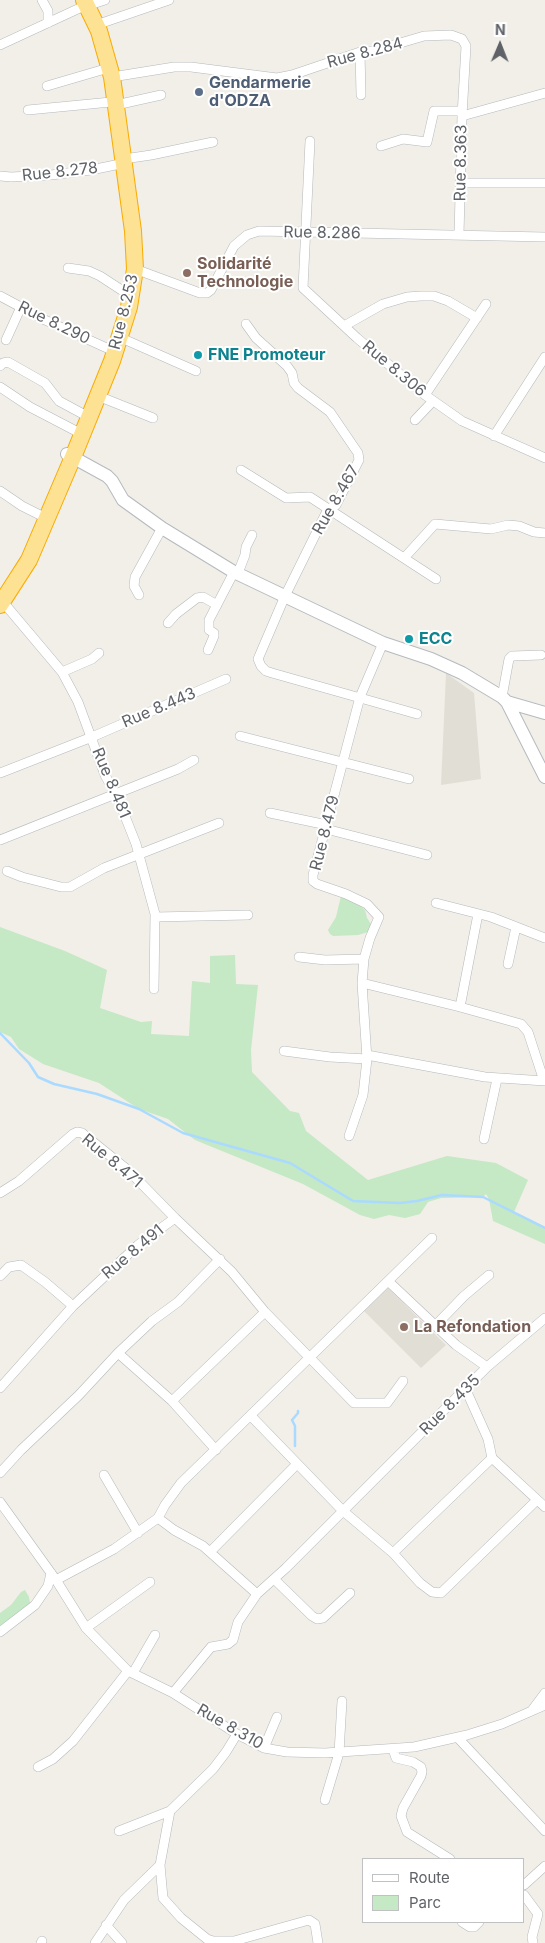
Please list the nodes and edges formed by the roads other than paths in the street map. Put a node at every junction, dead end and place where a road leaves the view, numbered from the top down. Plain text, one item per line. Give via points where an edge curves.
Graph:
1 (42, 0) edge
2 (104, 0) edge
3 (169, 0) edge
4 (82, 3) edge
5 (48, 23) junction
6 (96, 25) junction
7 (0, 46) edge
8 (360, 52) junction
9 (108, 73) junction
10 (47, 86) dead end
11 (545, 93) edge
12 (162, 95) dead end
13 (361, 95) dead end
14 (114, 104) junction
15 (28, 110) dead end
16 (462, 114) junction
17 (310, 141) dead end
18 (213, 142) dead end
19 (381, 146) dead end
20 (122, 161) junction
21 (0, 176) edge
22 (460, 182) junction
23 (545, 183) edge
24 (305, 232) junction
25 (459, 235) junction
26 (545, 237) edge
27 (68, 268) dead end
28 (135, 269) junction
29 (126, 293) junction
30 (0, 296) edge
31 (486, 304) dead end
32 (21, 307) junction
33 (476, 318) junction
34 (246, 324) dead end
35 (344, 326) junction
36 (119, 336) junction
37 (6, 340) dead end
38 (109, 349) junction
39 (545, 357) edge
40 (0, 366) edge
41 (196, 371) dead end
42 (0, 387) edge
43 (425, 395) junction
44 (98, 396) junction
45 (433, 401) junction
46 (83, 414) junction
47 (153, 418) dead end
48 (415, 420) dead end
49 (76, 431) junction
50 (494, 436) junction
51 (70, 455) junction
52 (545, 458) edge
53 (240, 470) dead end
54 (0, 492) edge
55 (328, 509) junction
56 (42, 516) junction
57 (162, 528) junction
58 (545, 533) edge
59 (252, 535) dead end
60 (405, 557) junction
61 (236, 573) junction
62 (436, 579) dead end
63 (139, 595) dead end
64 (286, 596) junction
65 (1, 601) edge
66 (217, 605) junction
67 (168, 623) dead end
68 (383, 643) junction
69 (208, 650) dead end
70 (99, 652) dead end
71 (541, 655) dead end
72 (62, 672) junction
73 (226, 679) dead end
74 (360, 697) junction
75 (504, 699) junction
76 (545, 713) edge
77 (417, 714) dead end
78 (240, 736) dead end
79 (92, 737) junction
80 (194, 760) dead end
81 (343, 762) junction
82 (0, 773) edge
83 (545, 777) edge
84 (409, 779) dead end
85 (115, 794) junction
86 (270, 813) dead end
87 (218, 824) dead end
88 (327, 827) junction
89 (0, 840) edge
90 (140, 854) junction
91 (428, 855) dead end
92 (7, 870) dead end
93 (436, 903) dead end
94 (478, 914) junction
95 (248, 915) dead end
96 (155, 917) junction
97 (516, 927) junction
98 (545, 938) edge
99 (299, 957) dead end
100 (364, 959) junction
101 (508, 964) dead end
102 (362, 982) junction
103 (154, 989) dead end
104 (460, 1006) junction
105 (284, 1051) dead end
106 (367, 1057) junction
107 (497, 1079) junction
108 (544, 1081) edge
109 (349, 1136) dead end
110 (484, 1139) dead end
111 (0, 1193) edge
112 (175, 1218) junction
113 (432, 1238) dead end
114 (220, 1259) junction
115 (489, 1274) dead end
116 (0, 1276) edge
117 (388, 1281) junction
118 (73, 1306) junction
119 (265, 1312) junction
120 (545, 1318) edge
121 (435, 1326) junction
122 (118, 1353) junction
123 (309, 1359) junction
124 (487, 1367) junction
125 (403, 1382) dead end
126 (0, 1388) edge
127 (466, 1390) junction
128 (172, 1401) junction
129 (251, 1416) junction
130 (216, 1450) junction
131 (492, 1458) junction
132 (298, 1464) junction
133 (0, 1473) edge
134 (104, 1475) dead end
135 (0, 1502) edge
136 (542, 1502) edge
137 (343, 1511) junction
138 (158, 1518) junction
139 (138, 1533) junction
140 (210, 1552) junction
141 (393, 1553) junction
142 (54, 1576) junction
143 (274, 1579) junction
144 (150, 1582) dead end
145 (350, 1593) dead end
146 (257, 1594) junction
147 (86, 1628) junction
148 (0, 1632) edge
149 (155, 1635) dead end
150 (130, 1672) junction
151 (173, 1693) junction
152 (545, 1693) edge
153 (342, 1701) dead end
154 (545, 1705) edge
155 (533, 1709) junction
156 (277, 1717) dead end
157 (237, 1734) junction
158 (458, 1738) junction
159 (264, 1748) junction
160 (393, 1749) junction
161 (339, 1753) junction
162 (38, 1767) dead end
163 (325, 1800) dead end
164 (170, 1811) junction
165 (545, 1815) edge
166 (536, 1820) junction
167 (119, 1831) dead end
168 (545, 1831) edge
169 (448, 1858) edge
170 (160, 1866) junction
171 (545, 1866) edge
172 (525, 1884) edge
173 (525, 1896) edge
174 (463, 1923) edge
175 (478, 1923) edge
176 (106, 1925) junction
177 (235, 1942) edge
178 (95, 1943) edge
179 (122, 1943) edge
180 (318, 1943) edge
181 (533, 1943) edge

1 - 5 street via 48,11
2 - 4 street
3 - 6 street
4 - 5 street
4 - 6 highway, Rue 8.253
4 - 9 highway, Rue 8.253
5 - 7 street
6 - 9 highway, Rue 8.253
8 - 9 street, Rue 8.284 via 278,78 191,67
8 - 13 street
8 - 16 street, Rue 8.284 via 424,36 456,36 462,39 466,46
9 - 10 street, Rue 8.284
9 - 14 highway, Rue 8.253
11 - 16 street, Rue 8.363
12 - 14 street
14 - 15 street
14 - 20 highway, Rue 8.253
16 - 19 street via 434,112 427,142 403,139
16 - 22 street, Rue 8.363
17 - 24 street, Rue 8.306
18 - 20 street, Rue 8.278
20 - 21 street, Rue 8.278 via 91,170 51,175
20 - 28 highway, Rue 8.253 via 133,231
20 - 29 highway, Rue 8.253 via 128,244
22 - 23 street
22 - 25 street, Rue 8.363
24 - 25 street, Rue 8.286
24 - 28 street, Rue 8.286 via 259,231 247,235 234,246 212,290 207,293
24 - 35 street, Rue 8.306 via 303,288
25 - 26 street, Rue 8.286
27 - 29 street via 89,271
28 - 36 highway, Rue 8.253 via 129,307
29 - 38 highway, Rue 8.253
30 - 32 street, Rue 8.290
31 - 33 street
32 - 37 street
32 - 38 street, Rue 8.290
33 - 35 street via 448,301 421,296 383,304
33 - 43 street
34 - 55 street, Rue 8.467 via 256,338 288,366 298,388 330,412 358,453 359,460 336,505
35 - 43 street, Rue 8.306
36 - 41 street
36 - 44 highway, Rue 8.253
38 - 46 highway, Rue 8.253
39 - 50 street
40 - 46 street via 8,362 45,383 59,401
42 - 49 street
43 - 45 street, Rue 8.306
44 - 47 street
44 - 51 highway, Rue 8.253
45 - 48 street
45 - 50 street, Rue 8.306 via 462,421
46 - 49 highway, Rue 8.253
49 - 51 highway, Rue 8.253
50 - 52 street, Rue 8.306
51 - 56 highway, Rue 8.253
51 - 57 street via 107,476 123,500
51 - 65 highway, Rue 8.253 via 29,560
53 - 55 street via 286,498 310,497
54 - 56 street
55 - 60 street
55 - 64 street, Rue 8.467
56 - 65 highway, Rue 8.253
57 - 61 street
57 - 63 street via 135,577 134,586
58 - 60 street via 508,525 491,529 435,524
59 - 61 street
60 - 62 street
61 - 64 street
61 - 66 street
64 - 68 street
64 - 74 street, Rue 8.467 via 258,659 266,671
65 - 72 street, Rue 8.481
66 - 67 street via 197,598
66 - 69 street via 208,626 214,636
68 - 74 street, Rue 8.479
68 - 75 street via 462,673
70 - 72 street via 92,659
71 - 75 street via 512,656 509,659
72 - 79 street, Rue 8.481
73 - 79 street, Rue 8.443
74 - 77 street
74 - 81 street, Rue 8.479
75 - 76 street
75 - 83 street
78 - 81 street
79 - 82 street, Rue 8.443
79 - 85 street, Rue 8.481
80 - 85 street
81 - 84 street
81 - 88 street, Rue 8.479
85 - 89 street
85 - 90 street, Rue 8.481
86 - 88 street
87 - 90 street
88 - 91 street
88 - 100 street, Rue 8.479 via 313,881 367,904 377,914 378,921
90 - 92 street via 66,888
90 - 96 street, Rue 8.481
93 - 94 street
94 - 97 street
94 - 104 street
95 - 96 street
96 - 103 street, Rue 8.481
97 - 98 street
97 - 101 street
99 - 100 street
100 - 102 street, Rue 8.479
102 - 104 street
102 - 106 street, Rue 8.479
104 - 108 street via 526,1027
105 - 106 street via 330,1057
106 - 107 street
106 - 109 street, Rue 8.479 via 363,1095
107 - 108 street
107 - 110 street
111 - 112 street, Rue 8.471 via 19,1181 73,1134 82,1132 129,1172
112 - 114 street, Rue 8.491
112 - 118 street, Rue 8.491 via 138,1245
113 - 117 street
114 - 119 street, Rue 8.491
114 - 122 street via 178,1302
115 - 121 street
116 - 118 street via 9,1267 22,1265
117 - 121 street, Rue 8.435
117 - 123 street
118 - 126 street, Rue 8.491
119 - 123 street, Rue 8.491
119 - 128 street
120 - 124 street
121 - 124 street, Rue 8.435
122 - 128 street
122 - 133 street via 80,1396
123 - 125 street, Rue 8.491 via 354,1403 387,1404
123 - 129 street
124 - 127 street, Rue 8.435
127 - 131 street via 488,1439
127 - 137 street, Rue 8.435
128 - 130 street
129 - 130 street
129 - 132 street
130 - 138 street via 181,1483
131 - 136 street
131 - 141 street
132 - 137 street
132 - 140 street
134 - 139 street
135 - 142 street, Rue 8.310
136 - 141 street via 441,1593 432,1592 420,1583
137 - 141 street
137 - 143 street, Rue 8.435
138 - 139 street
138 - 140 street
139 - 142 street via 89,1564
140 - 146 street
142 - 147 street, Rue 8.310
142 - 148 street via 35,1605
143 - 145 street via 317,1619 323,1618
143 - 146 street, Rue 8.435
144 - 147 street
146 - 151 street, Rue 8.435 via 238,1622 233,1640 211,1647
147 - 150 street, Rue 8.310
149 - 150 street
150 - 151 street, Rue 8.310
150 - 162 street via 73,1741 53,1759
151 - 157 street, Rue 8.310
152 - 155 street
153 - 161 street
154 - 155 street, Rue 8.310
155 - 158 street, Rue 8.310 via 502,1724
156 - 159 street
157 - 159 street, Rue 8.310
157 - 164 street via 213,1770
158 - 160 street, Rue 8.310
158 - 166 street
159 - 161 street, Rue 8.310
160 - 161 street, Rue 8.310
160 - 169 street via 396,1758 418,1764 422,1772 403,1808 401,1816 406,1832
161 - 163 street
164 - 167 street
164 - 170 street
165 - 166 street
166 - 168 street
170 - 176 street via 124,1900
170 - 177 street via 163,1898 181,1918 207,1939
171 - 172 street
173 - 181 street via 538,1914
174 - 175 street via 470,1927
176 - 178 street
176 - 179 street
177 - 180 street via 309,1920 315,1924

